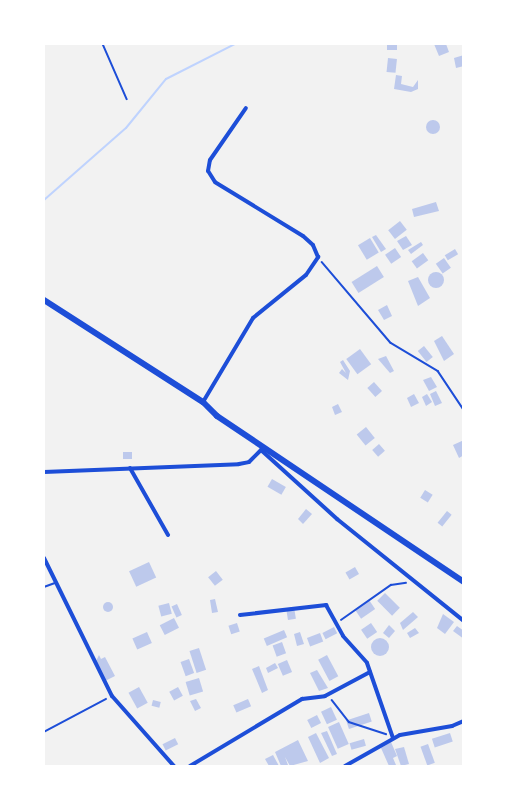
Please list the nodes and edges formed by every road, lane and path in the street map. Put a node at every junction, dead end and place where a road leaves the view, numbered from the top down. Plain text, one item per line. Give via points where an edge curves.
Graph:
1 (103, 44) edge
2 (127, 99) dead end
3 (246, 108) dead end
4 (318, 257) junction
5 (44, 300) edge
6 (203, 402) junction
7 (464, 410) edge
8 (262, 448) junction
9 (130, 468) junction
10 (44, 472) edge
11 (168, 535) dead end
12 (44, 558) edge
13 (416, 581) junction
14 (464, 582) edge
15 (56, 583) junction
16 (44, 587) edge
17 (240, 615) dead end
18 (464, 621) edge
19 (335, 623) junction
20 (370, 672) junction
21 (329, 694) junction
22 (112, 696) junction
23 (464, 721) edge
24 (44, 732) edge
25 (393, 738) junction
26 (174, 766) edge
27 (190, 766) edge
28 (345, 766) edge

1 - 2 path
3 - 4 street via 210,160 208,171 215,182 303,236 314,245
4 - 6 street via 306,275 253,318
4 - 7 path via 391,343 438,371
5 - 6 highway
6 - 8 highway
8 - 9 street via 244,464
8 - 13 street via 337,519
8 - 14 highway
9 - 10 street
9 - 11 street
12 - 15 street
13 - 18 street
13 - 19 path via 391,585
15 - 16 lane
15 - 22 street
17 - 19 street via 322,603
19 - 20 street via 363,656
20 - 21 street
20 - 25 street
21 - 25 path via 349,722
21 - 27 street via 302,699
22 - 24 path
22 - 26 street
23 - 25 street
25 - 28 street via 375,753

